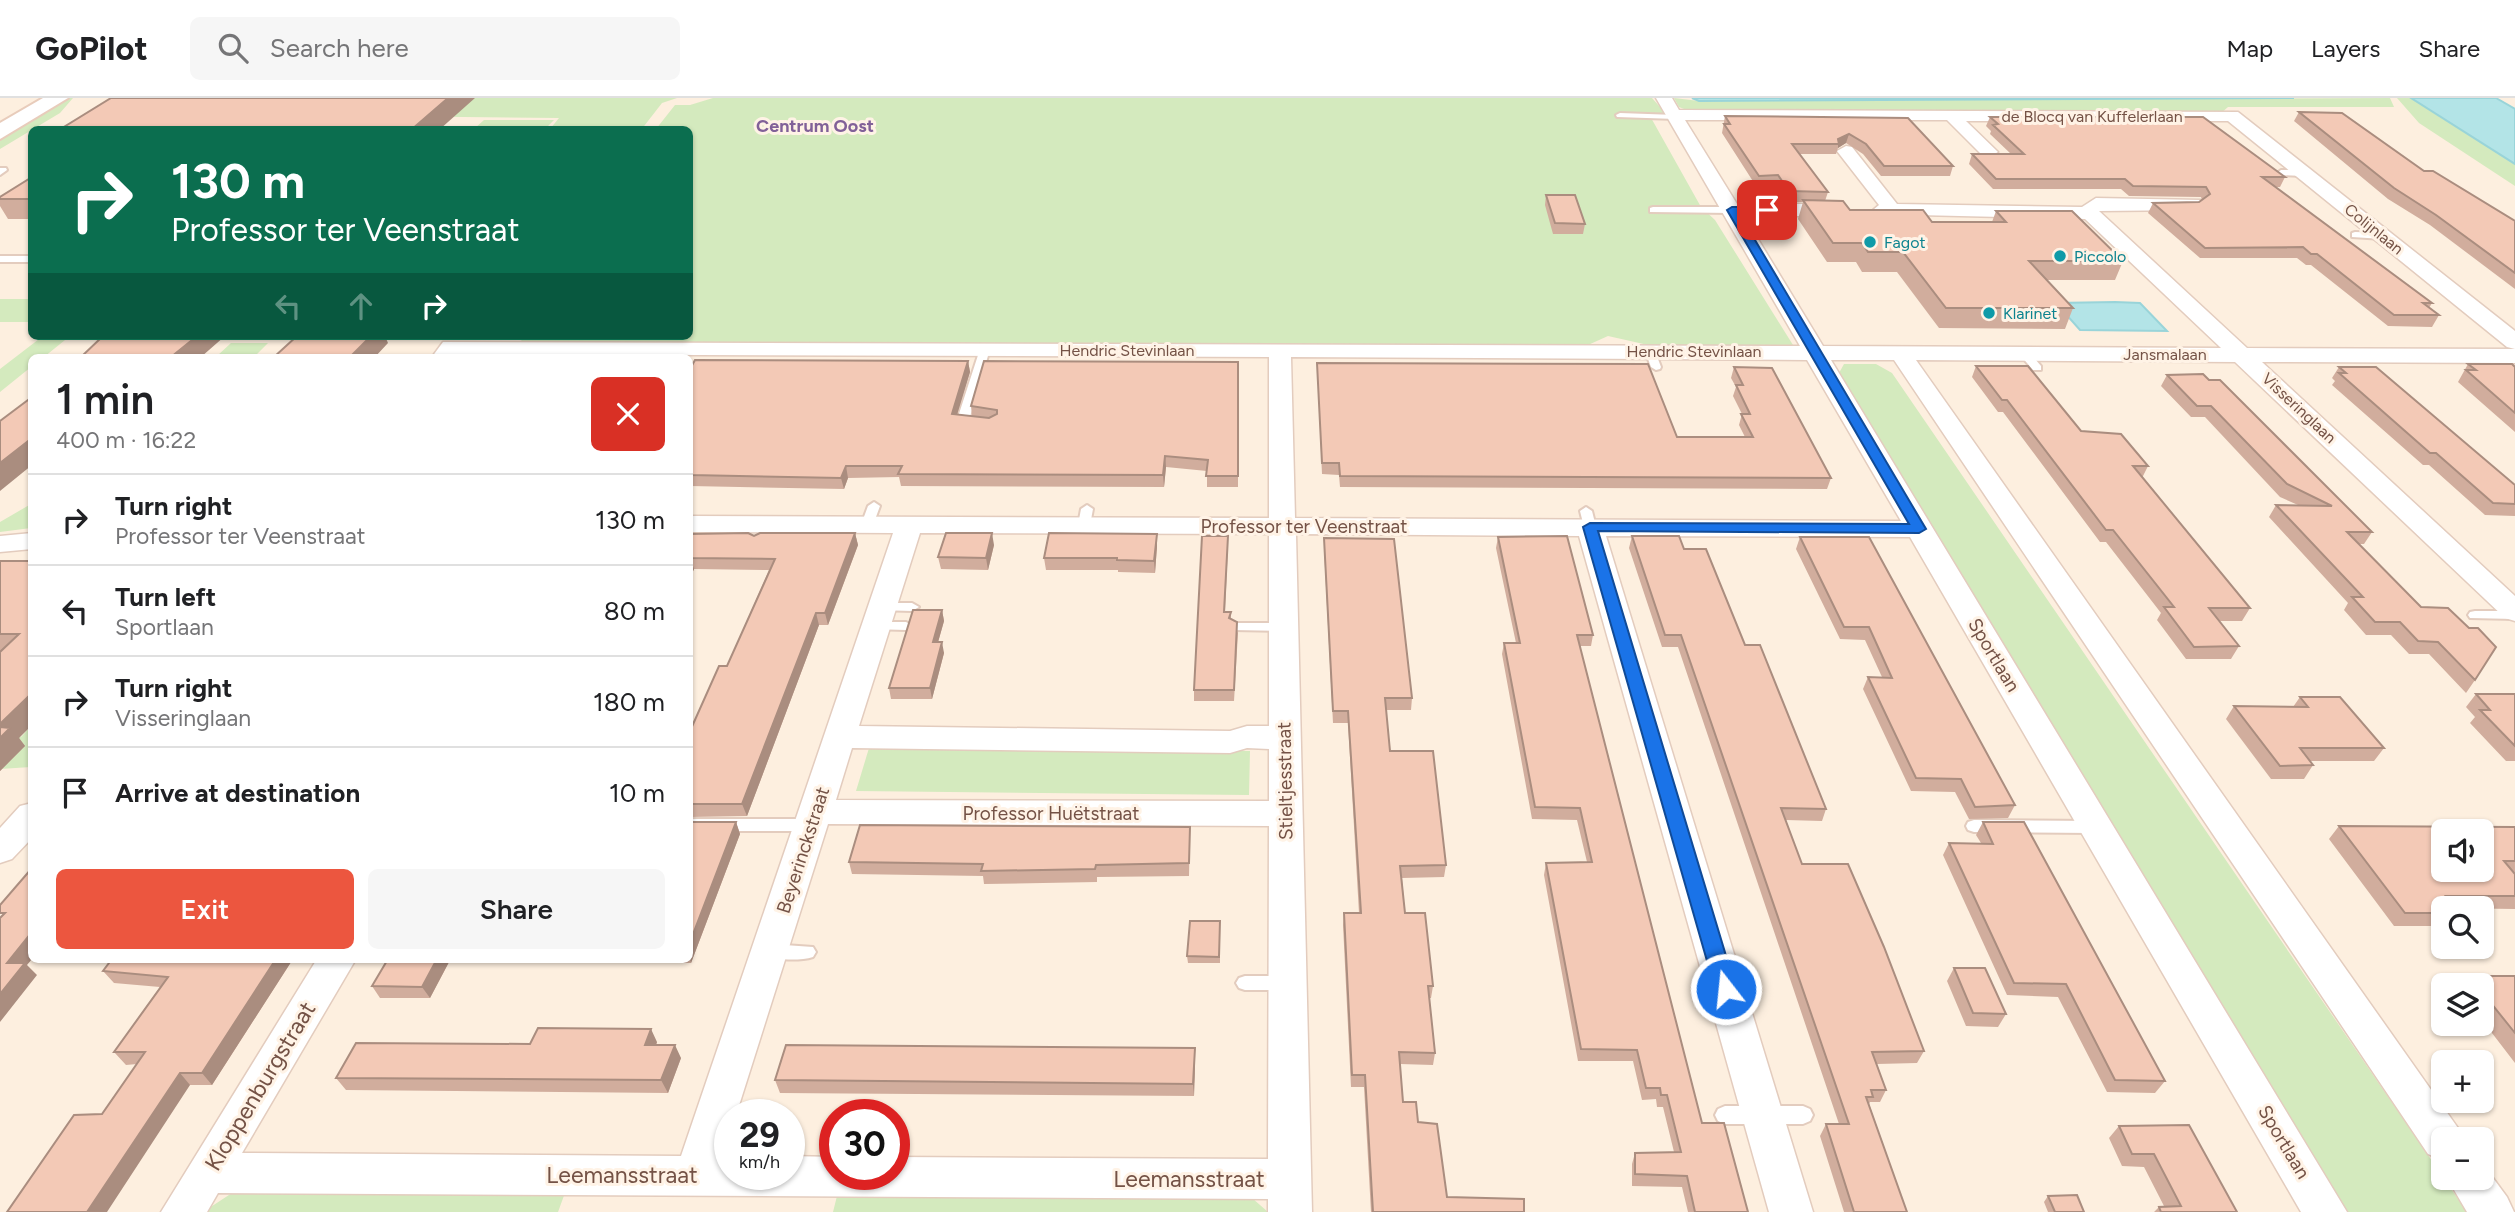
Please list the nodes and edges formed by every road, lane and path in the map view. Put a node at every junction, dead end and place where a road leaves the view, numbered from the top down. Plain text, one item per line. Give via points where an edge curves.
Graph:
1 (58, 98) edge
2 (1669, 109) edge
3 (1620, 115) dead end
4 (1952, 116) junction
5 (2232, 116) joint
6 (0, 132) edge
7 (1846, 151) edge
8 (1989, 152) edge
9 (2281, 173) edge
10 (2304, 173) junction
11 (1664, 201) dead end
12 (2194, 204) edge
13 (1730, 206) junction
14 (1653, 210) dead end
15 (1892, 210) junction
16 (2085, 213) junction
17 (2355, 235) dead end
18 (2383, 236) junction
19 (0, 259) edge
20 (28, 259) edge
21 (2515, 342) edge
22 (985, 349) junction
23 (1280, 350) junction
24 (1815, 352) junction
25 (445, 354) edge
26 (1900, 354) junction
27 (2240, 355) junction
28 (2515, 356) edge
29 (981, 423) edge
30 (1588, 519) junction
31 (693, 524) edge
32 (909, 525) junction
33 (1282, 526) junction
34 (1919, 529) junction
35 (28, 541) edge
36 (0, 544) edge
37 (912, 607) edge
38 (2514, 610) edge
39 (2475, 615) dead end
40 (888, 619) junction
41 (1238, 627) edge
42 (1284, 627) junction
43 (840, 736) junction
44 (1284, 738) junction
45 (1286, 814) junction
46 (813, 818) junction
47 (28, 819) edge
48 (693, 825) edge
49 (1974, 826) dead end
50 (2096, 827) junction
51 (0, 850) edge
52 (769, 951) junction
53 (807, 952) dead end
54 (335, 963) edge
55 (1288, 982) junction
56 (1245, 983) dead end
57 (1744, 1115) junction
58 (1803, 1115) dead end
59 (2433, 1127) edge
60 (207, 1173) junction
61 (696, 1175) junction
62 (2476, 1190) edge
63 (1290, 1196) edge
64 (183, 1212) edge
65 (1791, 1212) edge
66 (2325, 1212) edge
67 (2492, 1212) edge

1 - 6 street
2 - 3 lane
2 - 4 street, de Blocq van Kuffelerlaan
2 - 13 street, Sportlaan
4 - 5 street, de Blocq van Kuffelerlaan
4 - 8 street, de Blocq van Kuffelerlaan
5 - 10 street, Colijnlaan
7 - 15 street
9 - 10 lane
10 - 18 street, Colijnlaan
11 - 13 lane
12 - 16 street via 2096,204
13 - 14 lane
13 - 15 street via 1817,215
13 - 24 street, Sportlaan
15 - 16 street
16 - 27 street, Visseringlaan
17 - 18 lane
18 - 21 street, Colijnlaan
19 - 20 lane
22 - 23 street, Hendric Stevinlaan via 1091,357
22 - 25 street, Hendric Stevinlaan via 451,347
22 - 29 lane via 962,423
23 - 24 street, Hendric Stevinlaan via 1653,359
23 - 33 street, Stieltjesstraat
24 - 26 street, Jansmalaan
24 - 34 street, Sportlaan
26 - 27 street, Jansmalaan via 2031,361
26 - 59 street
27 - 28 street, Jansmalaan
27 - 38 street, Visseringlaan
30 - 33 street, Professor ter Veenstraat
30 - 34 street, Professor ter Veenstraat
30 - 57 street
31 - 32 street, Professor ter Veenstraat via 763,531 871,515
32 - 33 street, Professor ter Veenstraat via 1085,517
32 - 40 street, Beyerinckstraat
33 - 42 street, Stieltjesstraat
34 - 50 street, Sportlaan
35 - 36 street
37 - 40 lane
38 - 39 lane
40 - 43 street, Beyerinckstraat
41 - 42 lane
42 - 44 street, Stieltjesstraat
43 - 44 street via 1217,742
43 - 46 street, Beyerinckstraat
44 - 45 street, Stieltjesstraat
45 - 46 street, Professor Huëtstraat
45 - 55 street, Stieltjesstraat
46 - 48 lane
46 - 52 street, Beyerinckstraat
47 - 51 street
49 - 50 lane
50 - 66 street, Sportlaan
52 - 53 lane
52 - 61 street, Beyerinckstraat
54 - 60 street, Kloppenburgstraat
55 - 56 lane
55 - 63 street, Stieltjesstraat
57 - 58 lane
57 - 65 street
60 - 61 street, Leemansstraat
60 - 64 street, Kloppenburgstraat
61 - 63 street, Leemansstraat
62 - 67 street

